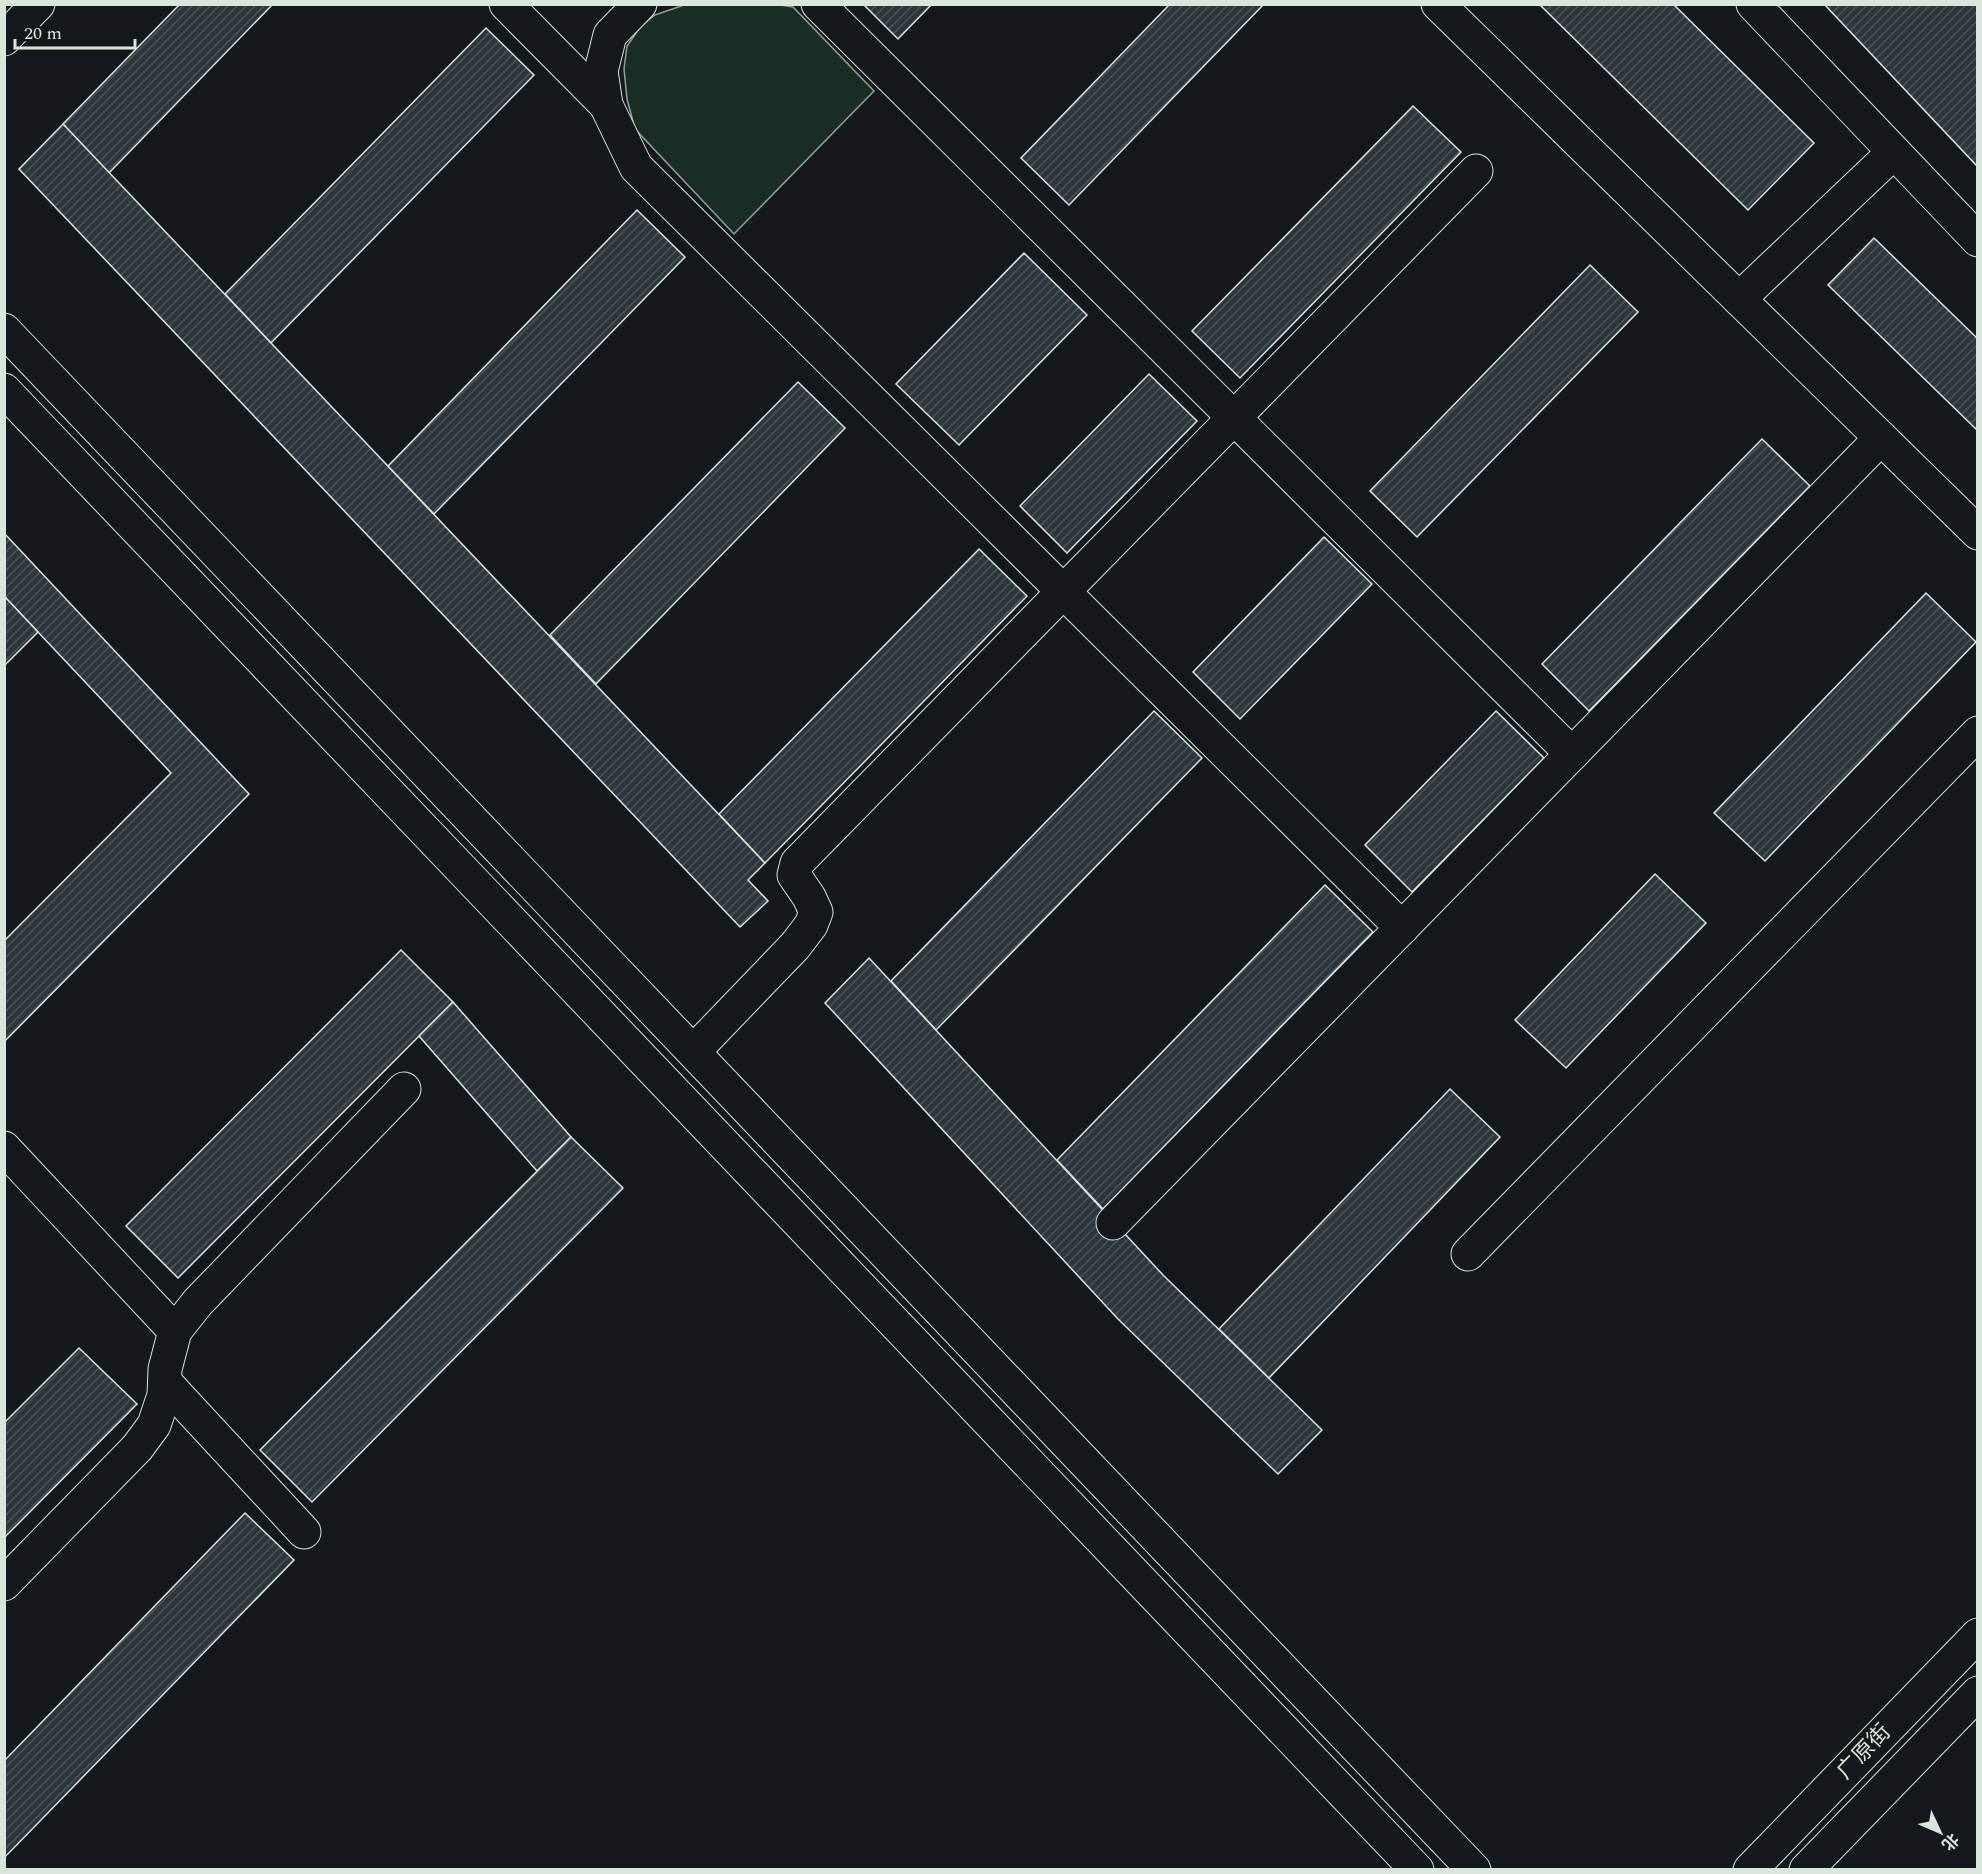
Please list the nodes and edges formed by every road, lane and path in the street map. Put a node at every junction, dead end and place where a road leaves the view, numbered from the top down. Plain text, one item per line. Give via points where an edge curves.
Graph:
1 (38, 4) edge
2 (506, 4) edge
3 (640, 4) edge
4 (818, 4) edge
5 (1438, 4) edge
6 (1753, 4) edge
7 (4, 39) edge
8 (606, 105) junction
9 (1894, 152) junction
10 (1476, 171) dead end
11 (1977, 240) edge
12 (1739, 299) junction
13 (4, 330) edge
14 (4, 390) edge
15 (1234, 418) junction
16 (1881, 438) junction
17 (1977, 533) edge
18 (1064, 592) junction
19 (1977, 733) edge
20 (1572, 754) junction
21 (1401, 928) junction
22 (694, 1051) junction
23 (404, 1089) dead end
24 (4, 1148) edge
25 (1113, 1223) dead end
26 (1468, 1254) dead end
27 (175, 1331) junction
28 (165, 1382) junction
29 (304, 1532) dead end
30 (4, 1584) edge
31 (1977, 1635) edge
32 (1977, 1693) edge
33 (1417, 1869) edge
34 (1474, 1869) edge
35 (1750, 1869) edge
36 (1806, 1869) edge

1 - 7 street
2 - 8 street
3 - 8 street via 610,35 601,71
4 - 15 street
5 - 12 street
6 - 9 street
8 - 18 street via 636,166
9 - 11 street
9 - 12 street
10 - 15 street
12 - 16 street
13 - 22 street
14 - 33 street
15 - 18 street
15 - 20 street
16 - 17 street
16 - 20 street
18 - 21 street
18 - 22 street via 797,863 794,875 816,912 811,925
19 - 26 street
20 - 21 street
21 - 25 street
22 - 34 street
23 - 27 street via 198,1302
24 - 27 street
27 - 28 street
28 - 29 street
28 - 30 street via 154,1425 137,1448
31 - 35 street, 广原街
32 - 36 street, 广原街

